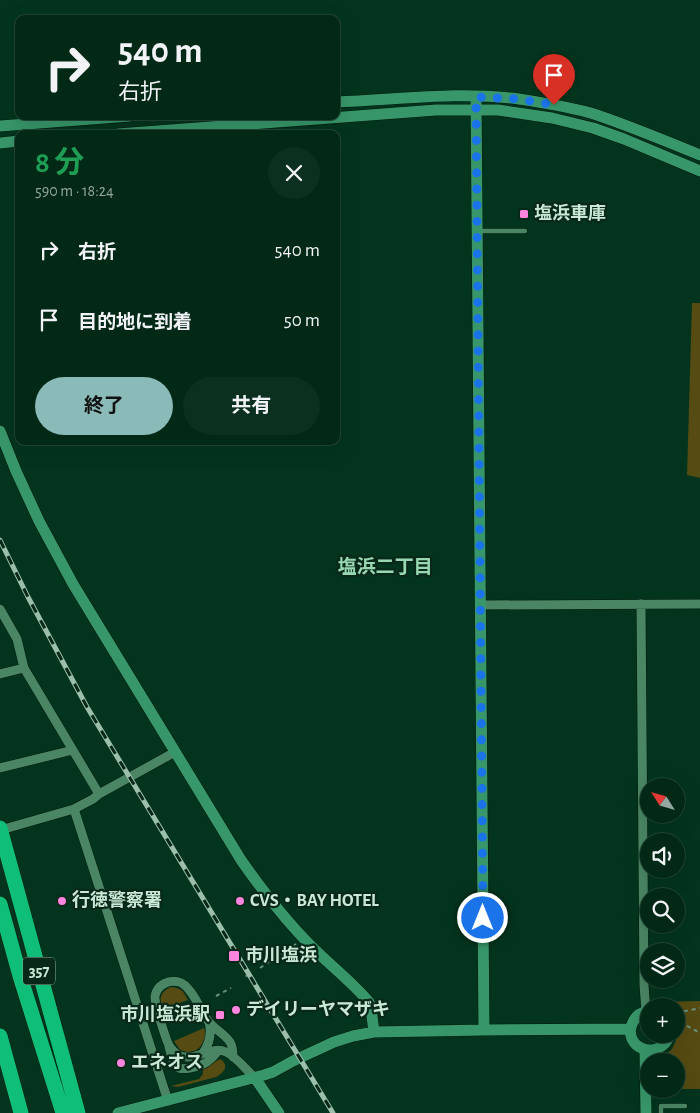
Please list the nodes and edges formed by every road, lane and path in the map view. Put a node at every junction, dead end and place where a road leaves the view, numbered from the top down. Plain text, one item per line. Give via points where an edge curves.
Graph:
1 (476, 97) junction
2 (404, 99) junction
3 (340, 102) edge
4 (356, 102) junction
5 (476, 110) junction
6 (404, 112) junction
7 (357, 116) junction
8 (340, 117) edge
9 (96, 120) edge
10 (272, 120) edge
11 (0, 126) edge
12 (20, 129) edge
13 (158, 130) edge
14 (15, 141) edge
15 (0, 143) edge
16 (700, 155) edge
17 (700, 171) edge
18 (477, 231) junction
19 (525, 231) dead end
20 (0, 431) edge
21 (641, 604) junction
22 (700, 604) edge
23 (481, 605) junction
24 (0, 610) edge
25 (24, 668) junction
26 (0, 674) edge
27 (72, 750) junction
28 (175, 752) junction
29 (0, 768) edge
30 (99, 794) junction
31 (74, 809) junction
32 (0, 829) edge
33 (0, 904) edge
34 (296, 944) dead end
35 (260, 968) dead end
36 (231, 988) dead end
37 (216, 996) dead end
38 (646, 998) edge
39 (700, 1008) edge
40 (685, 1012) edge
41 (640, 1014) edge
42 (209, 1022) junction
43 (685, 1025) edge
44 (630, 1029) junction
45 (484, 1030) junction
46 (374, 1032) junction
47 (700, 1033) edge
48 (0, 1036) edge
49 (666, 1043) edge
50 (169, 1046) junction
51 (645, 1050) junction
52 (218, 1051) junction
53 (203, 1053) junction
54 (233, 1057) junction
55 (255, 1078) junction
56 (168, 1101) junction
57 (685, 1106) dead end
58 (21, 1113) edge
59 (62, 1113) edge
60 (78, 1113) edge
61 (118, 1113) edge
62 (279, 1113) edge
63 (646, 1113) edge
64 (661, 1113) edge

1 - 2 street
1 - 5 street
1 - 16 street via 518,99 577,110
2 - 4 street
2 - 6 street
3 - 4 street
4 - 7 street
5 - 6 street
5 - 17 street via 518,112 574,122
5 - 18 street
6 - 7 street
7 - 8 street
9 - 12 street
10 - 13 street
11 - 12 street
14 - 15 street
18 - 19 lane
18 - 23 street
20 - 28 street via 39,521 73,584
21 - 22 street
21 - 23 street
21 - 38 street
23 - 45 street
24 - 25 street via 17,639
25 - 26 street
25 - 27 street
27 - 29 street
27 - 30 street
28 - 30 street
28 - 46 street via 241,860 267,896 368,1002
30 - 31 street
31 - 32 street
31 - 56 street
32 - 60 highway, 357
33 - 59 highway, 357
34 - 35 path
36 - 37 path
39 - 40 path
41 - 44 street
42 - 50 street via 186,986 176,981 161,986 155,998
42 - 53 street via 210,1036
42 - 54 street via 230,1041
43 - 47 path
44 - 45 street
44 - 51 street via 636,1044
45 - 46 street
46 - 55 street via 334,1042
48 - 58 highway
49 - 51 street via 658,1049
50 - 52 street via 175,1065 184,1070 204,1064
50 - 53 street via 184,1057
51 - 63 street
52 - 53 street
52 - 54 street
54 - 55 street
55 - 56 street
55 - 62 street
56 - 61 street
57 - 64 lane via 661,1106

